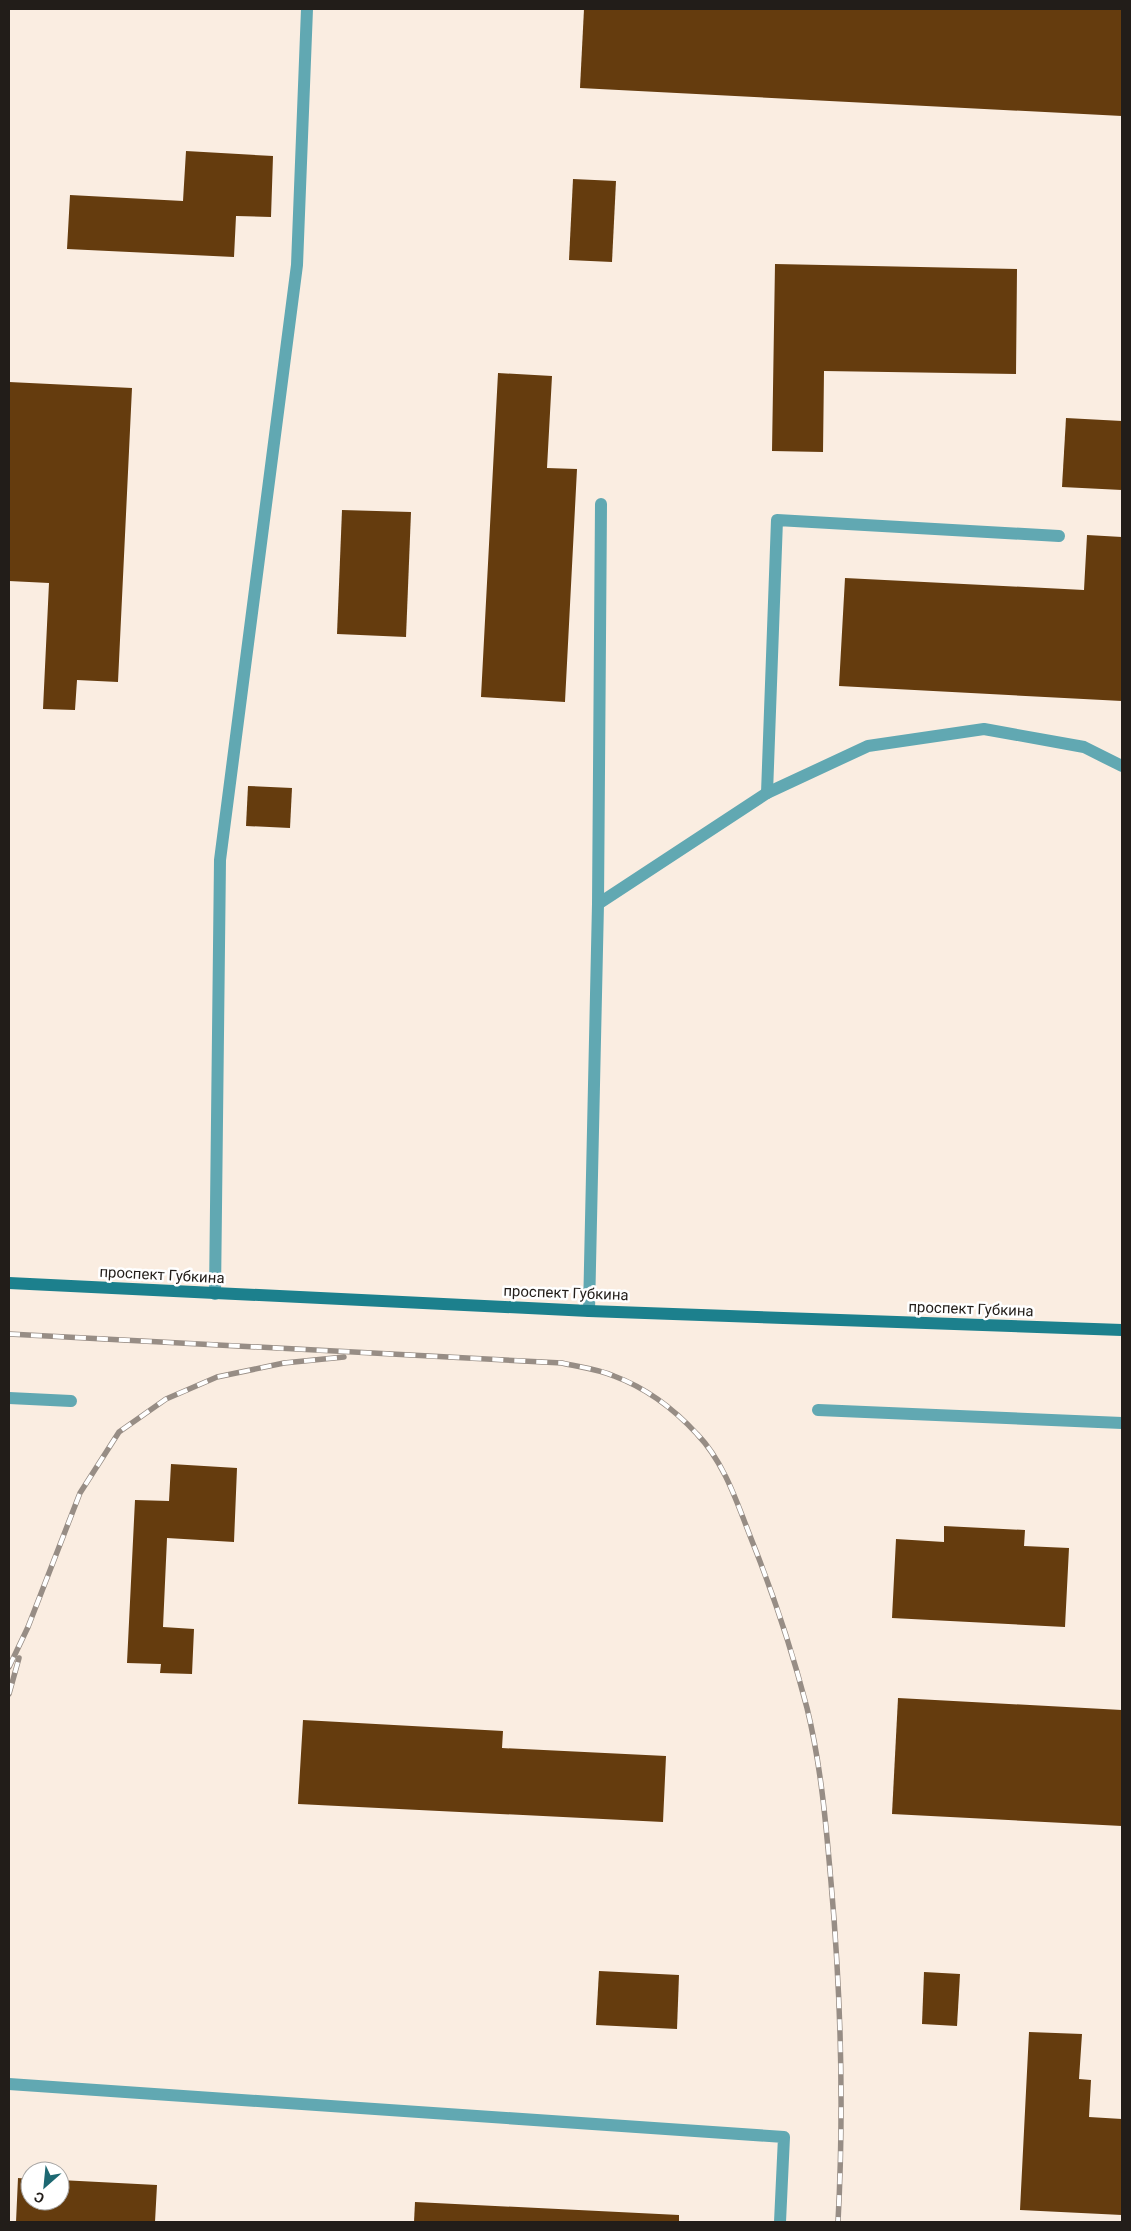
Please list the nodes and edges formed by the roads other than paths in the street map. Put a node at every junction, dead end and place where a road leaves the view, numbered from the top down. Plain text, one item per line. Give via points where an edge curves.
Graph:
1 (307, 9) edge
2 (601, 504) dead end
3 (1059, 536) dead end
4 (1122, 766) edge
5 (766, 794) junction
6 (598, 904) junction
7 (9, 1283) edge
8 (215, 1294) junction
9 (589, 1311) junction
10 (1122, 1330) edge
11 (9, 1398) edge
12 (71, 1401) dead end
13 (818, 1410) dead end
14 (1122, 1424) edge
15 (9, 2084) edge
16 (780, 2222) edge

1 - 8 lane via 297,265 220,860
2 - 6 lane
3 - 5 lane via 777,520
4 - 5 lane via 1084,747 984,729 868,746
5 - 6 lane
6 - 9 lane
7 - 8 main road, проспект Губкина
8 - 9 main road, проспект Губкина
9 - 10 main road, проспект Губкина
11 - 12 lane
13 - 14 lane
15 - 16 lane via 784,2137

